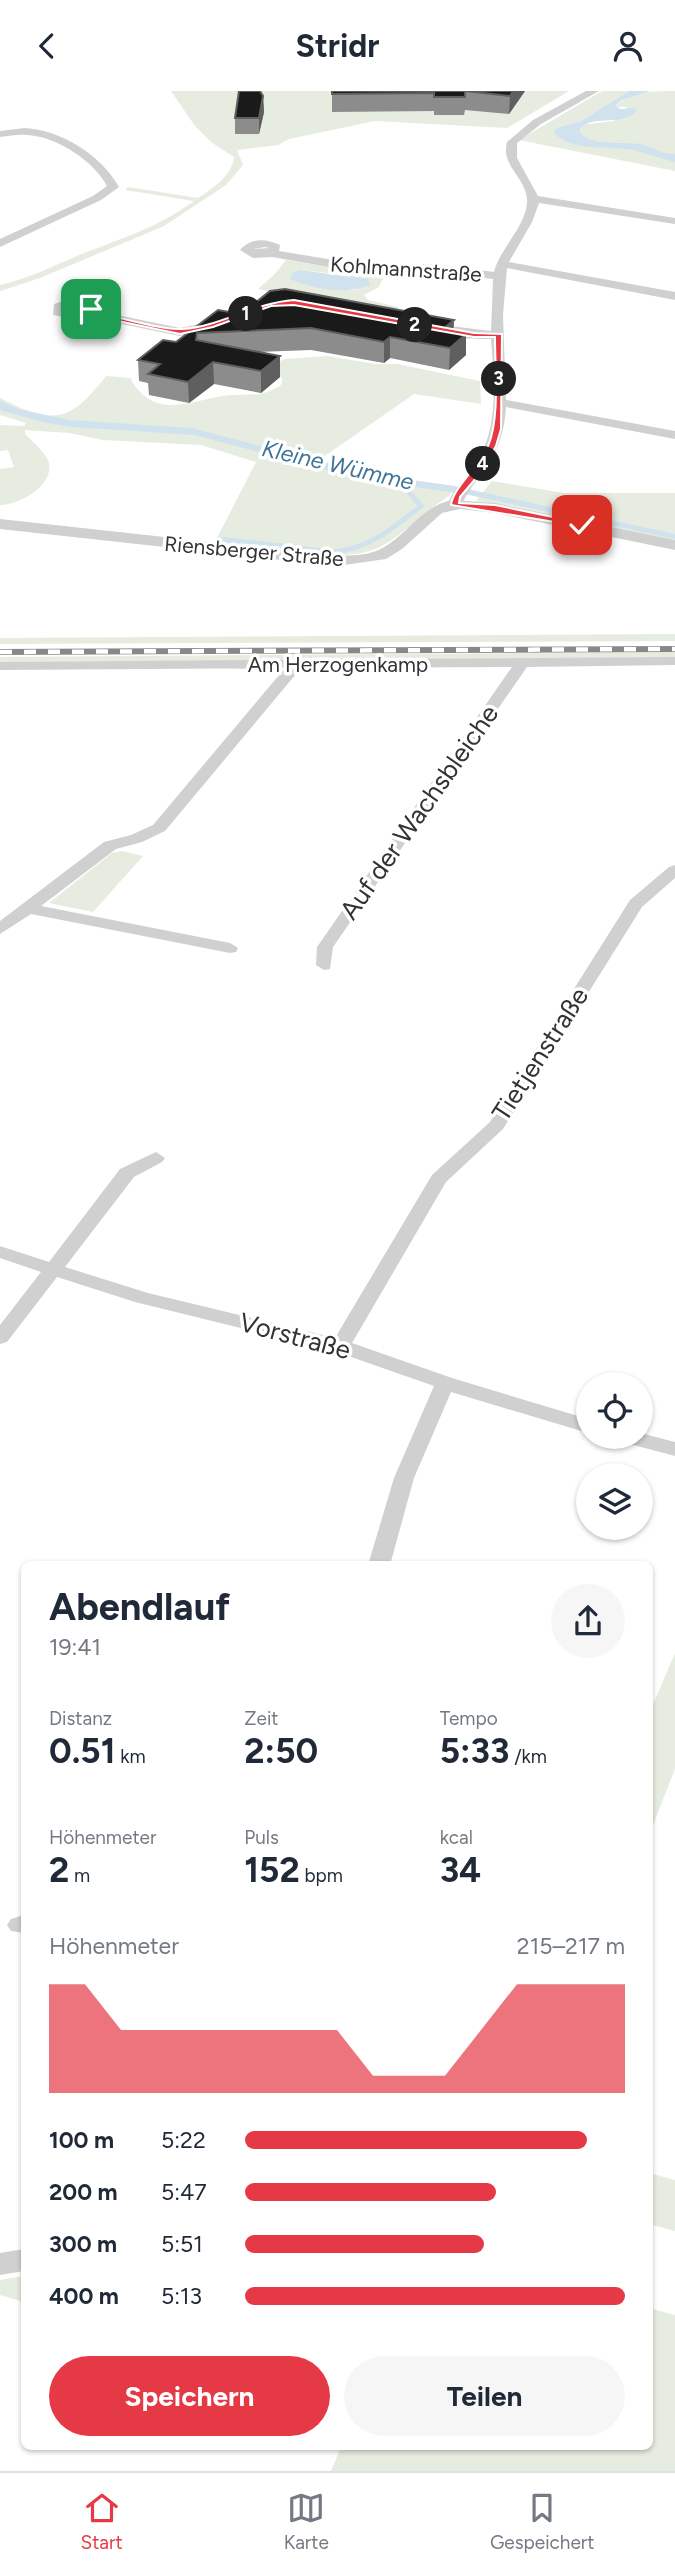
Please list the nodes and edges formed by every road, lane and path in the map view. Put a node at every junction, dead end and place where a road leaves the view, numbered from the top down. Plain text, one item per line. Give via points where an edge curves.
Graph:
1 (594, 91) edge
2 (0, 134) edge
3 (534, 199) junction
4 (675, 221) edge
5 (0, 243) edge
6 (272, 253) dead end
7 (500, 270) junction
8 (675, 296) edge
9 (92, 314) dead end
10 (232, 318) edge
11 (422, 326) edge
12 (499, 335) junction
13 (499, 402) junction
14 (675, 435) edge
15 (458, 496) junction
16 (3, 525) edge
17 (675, 545) edge
18 (675, 661) edge
19 (523, 662) junction
20 (296, 664) junction
21 (0, 666) edge
22 (675, 870) edge
23 (27, 908) junction
24 (0, 929) edge
25 (230, 948) dead end
26 (324, 965) dead end
27 (156, 1158) dead end
28 (0, 1252) edge
29 (55, 1269) junction
30 (0, 1338) edge
31 (341, 1346) junction
32 (445, 1383) junction
33 (576, 1422) edge
34 (653, 1443) edge
35 (675, 1449) edge
36 (380, 1561) edge
37 (21, 2260) edge
38 (0, 2264) edge

1 - 3 street via 528,128 511,144 514,163
2 - 5 street via 32,131 52,138 88,159 113,187
3 - 4 street
3 - 7 street, Riensberger Straße
6 - 7 street, Kohlmannstraße via 363,269
7 - 8 street, Kohlmannstraße
7 - 12 street, Riensberger Straße
9 - 10 street via 180,332
11 - 12 street
12 - 13 street, Riensberger Straße
13 - 14 street
13 - 15 street, Riensberger Straße via 492,446
15 - 16 street, Riensberger Straße via 385,555 337,561
15 - 17 street via 495,508
18 - 19 street, Am Herzogenkamp
19 - 20 street, Am Herzogenkamp
19 - 26 street, Auf der Wachsbleiche via 325,947
20 - 21 street, Am Herzogenkamp
20 - 23 street via 159,828 110,845
22 - 31 street, Tietjenstraße via 636,904 498,1125 439,1179
23 - 24 street
23 - 25 street
27 - 29 street via 127,1173
28 - 29 street, Vorstraße
29 - 30 street
29 - 31 street, Vorstraße via 142,1298
31 - 32 street, Vorstraße
32 - 33 street, Vorstraße
32 - 36 street via 404,1478
34 - 35 street
37 - 38 street

